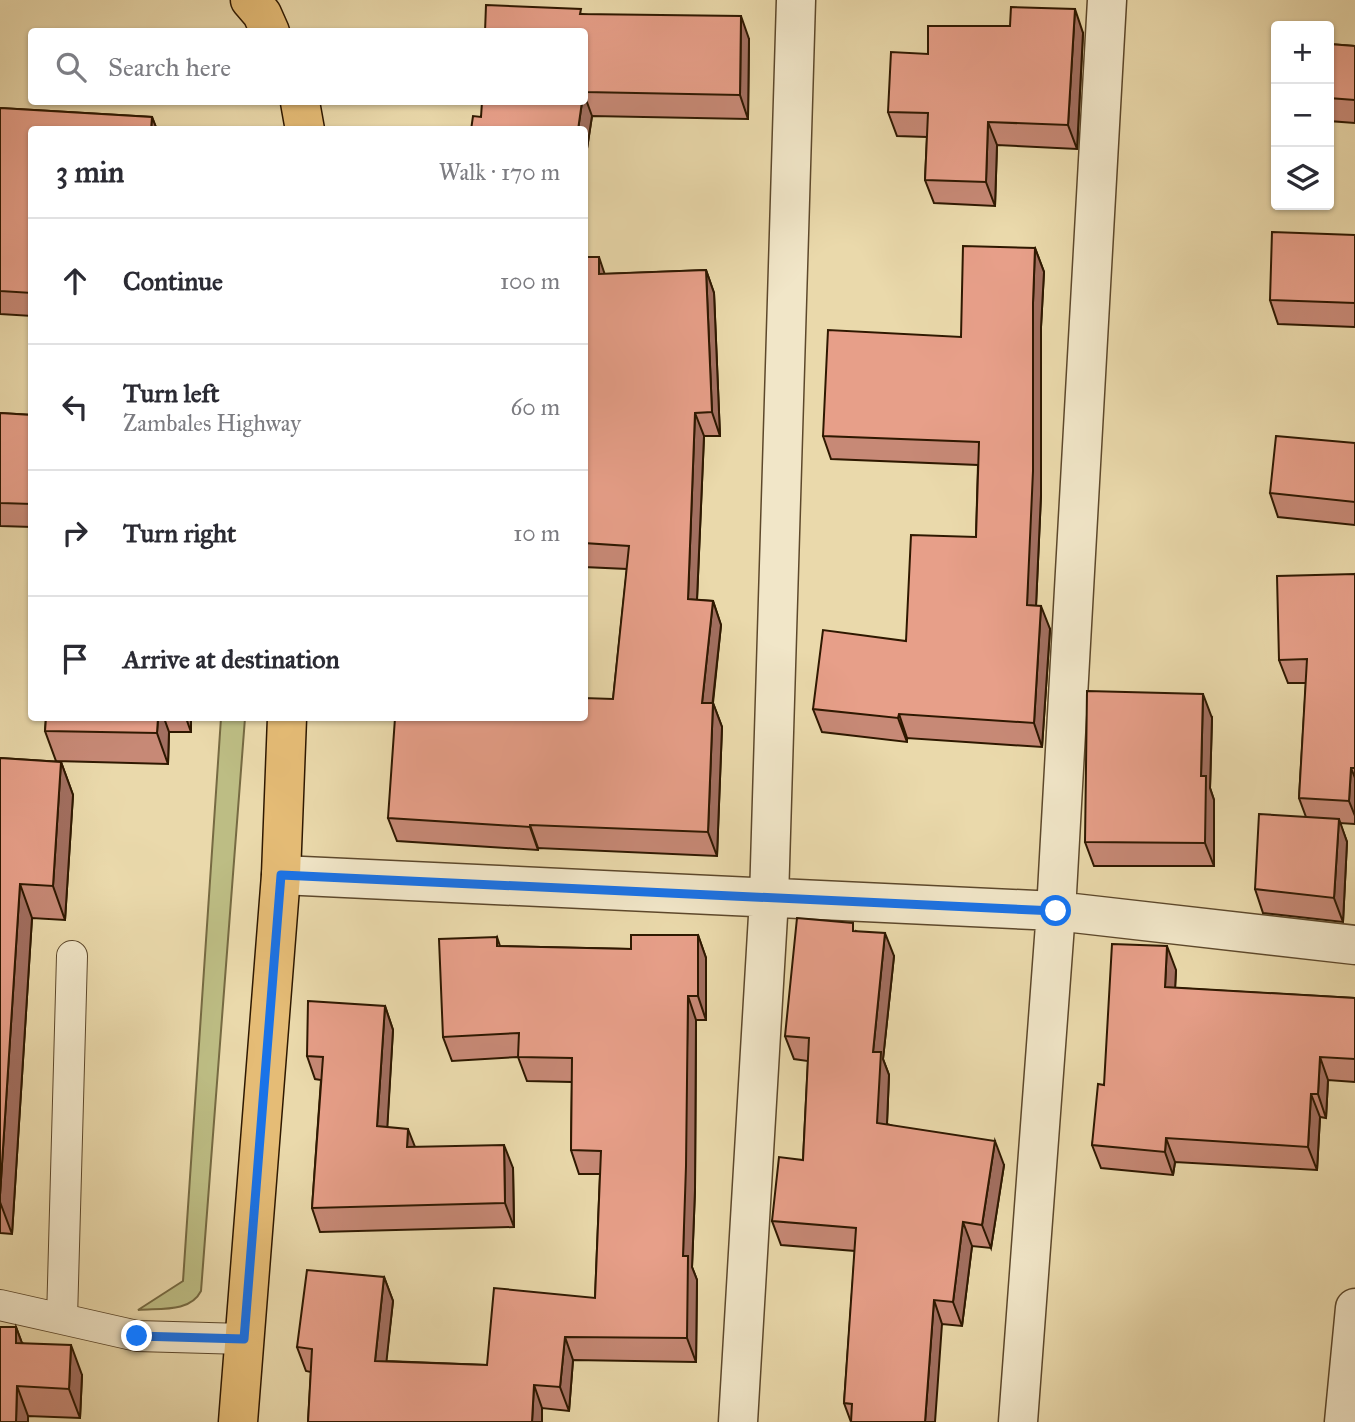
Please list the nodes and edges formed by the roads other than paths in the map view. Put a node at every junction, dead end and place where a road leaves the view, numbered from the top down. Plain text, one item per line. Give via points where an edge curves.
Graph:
1 (250, 0) edge
2 (796, 0) edge
3 (1107, 0) edge
4 (268, 28) edge
5 (301, 105) edge
6 (304, 126) edge
7 (288, 721) edge
8 (281, 875) junction
9 (769, 899) junction
10 (1056, 911) junction
11 (1355, 945) edge
12 (72, 956) dead end
13 (0, 1305) edge
14 (1355, 1308) edge
15 (62, 1319) junction
16 (244, 1339) junction
17 (238, 1422) edge
18 (738, 1422) edge
19 (1018, 1422) edge
20 (1344, 1422) edge

1 - 4 main road
2 - 9 street
3 - 10 street
5 - 6 main road
7 - 8 main road
8 - 9 street
8 - 16 main road
9 - 10 street
9 - 18 street
10 - 11 street
10 - 19 street
12 - 15 lane
13 - 15 lane
14 - 20 street
15 - 16 lane via 137,1336
16 - 17 main road

